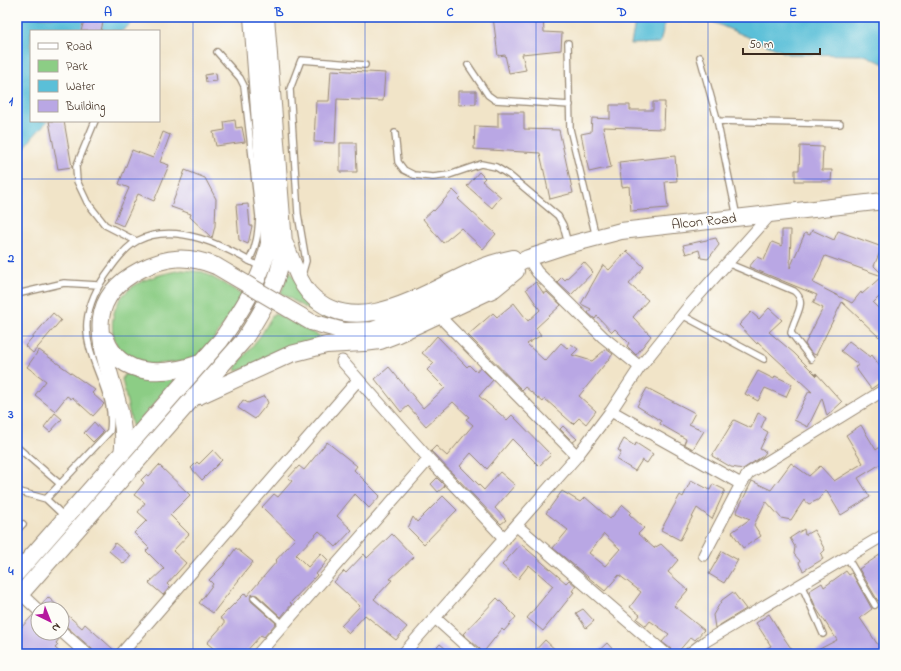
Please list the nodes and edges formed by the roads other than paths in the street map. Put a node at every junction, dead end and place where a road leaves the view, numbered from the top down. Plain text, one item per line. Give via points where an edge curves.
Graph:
1 (252, 17) edge
2 (266, 17) edge
3 (568, 43) dead end
4 (217, 52) dead end
5 (700, 57) dead end
6 (364, 65) dead end
7 (468, 65) dead end
8 (265, 84) junction
9 (570, 105) junction
10 (717, 121) junction
11 (95, 122) edge
12 (840, 124) dead end
13 (395, 133) dead end
14 (884, 202) edge
15 (770, 215) junction
16 (737, 219) junction
17 (596, 237) junction
18 (136, 241) junction
19 (284, 243) junction
20 (568, 245) junction
21 (528, 258) junction
22 (727, 262) junction
23 (256, 264) junction
24 (300, 280) junction
25 (98, 285) junction
26 (17, 294) edge
27 (682, 315) junction
28 (445, 322) dead end
29 (100, 325) junction
30 (764, 359) dead end
31 (811, 359) dead end
32 (342, 362) dead end
33 (200, 363) junction
34 (640, 367) junction
35 (358, 380) junction
36 (884, 390) edge
37 (188, 402) junction
38 (611, 411) junction
39 (17, 447) edge
40 (122, 454) junction
41 (578, 456) junction
42 (429, 459) junction
43 (60, 484) junction
44 (741, 484) junction
45 (17, 491) edge
46 (46, 499) junction
47 (66, 518) junction
48 (23, 524) dead end
49 (517, 526) junction
50 (17, 530) edge
51 (884, 534) edge
52 (505, 539) junction
53 (704, 556) dead end
54 (847, 556) junction
55 (21, 566) edge
56 (801, 584) junction
57 (19, 596) edge
58 (254, 598) dead end
59 (30, 604) edge
60 (875, 605) dead end
61 (435, 618) junction
62 (284, 625) junction
63 (823, 634) dead end
64 (70, 639) edge
65 (86, 654) edge
66 (121, 654) edge
67 (258, 654) edge
68 (403, 654) edge
69 (475, 654) edge
70 (666, 654) edge
71 (689, 654) edge

1 - 8 main road
2 - 8 main road
3 - 9 lane
4 - 23 lane via 244,86 259,216
5 - 10 lane
6 - 24 lane via 301,60 290,89 298,214 306,261
7 - 9 lane via 488,95 496,100
8 - 19 main road
8 - 23 main road via 269,243
9 - 17 lane via 570,129
10 - 12 lane
10 - 16 lane
11 - 18 lane via 76,167 77,181 87,202 105,225
13 - 20 lane via 398,162 404,170 414,175 448,175 481,164 496,167 509,175 558,216
14 - 15 main road, Alcon Road
15 - 16 main road, Alcon Road
15 - 22 street
16 - 17 main road, Alcon Road via 621,231
17 - 20 main road, Alcon Road
18 - 23 lane via 166,233 185,235 210,242
18 - 25 lane via 127,248
19 - 24 main road
19 - 37 main road via 279,274 258,318 243,341
20 - 21 main road, Alcon Road
21 - 24 main road via 498,261 406,303 360,313 342,312 326,307 308,292
21 - 29 main road, bridge via 407,317 373,330 344,331 311,322 216,266 198,259 182,257 144,268 126,277 106,300
21 - 34 street via 537,272 603,337
21 - 37 main road via 510,277 494,288 398,334 380,341 326,345 291,354
22 - 27 street
22 - 31 lane via 800,296 802,303 791,333
23 - 33 main road via 249,297 222,340
25 - 26 lane via 64,283
25 - 43 lane via 87,322 89,344 111,410 110,431
27 - 30 lane
27 - 34 street
28 - 41 street
29 - 33 main road via 108,345 133,369 173,370
29 - 40 main road via 102,351 122,417 125,441
32 - 35 street
33 - 40 main road
34 - 38 street
35 - 42 street
35 - 66 street
36 - 44 street via 754,469
37 - 57 main road
38 - 41 street
38 - 44 street
39 - 43 lane
40 - 47 main road
41 - 49 street
42 - 52 street
42 - 62 street
43 - 46 lane
44 - 53 street
45 - 46 lane
46 - 47 lane
47 - 55 main road
48 - 50 lane
49 - 52 street
49 - 70 street
51 - 54 street
52 - 61 street
54 - 56 street
54 - 60 lane
56 - 63 lane
56 - 71 street via 706,641
57 - 59 street
58 - 62 lane
61 - 68 street
61 - 69 street
62 - 67 street
64 - 65 street

